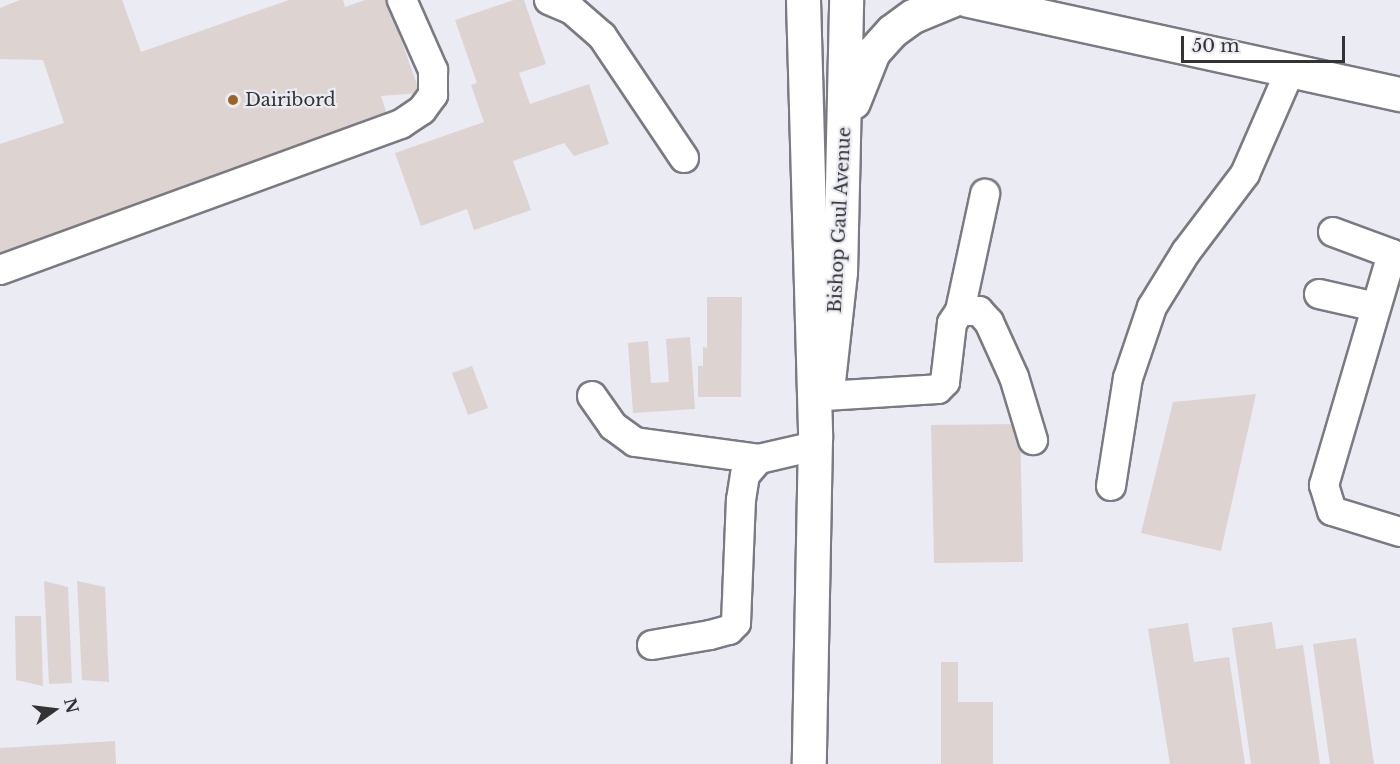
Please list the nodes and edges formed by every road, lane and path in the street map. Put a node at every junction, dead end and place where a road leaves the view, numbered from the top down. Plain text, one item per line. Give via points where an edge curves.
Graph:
1 (402, 0) edge
2 (549, 0) edge
3 (803, 0) edge
4 (846, 0) edge
5 (952, 0) edge
6 (968, 0) edge
7 (1011, 5) edge
8 (1290, 71) junction
9 (1400, 94) edge
10 (845, 125) junction
11 (684, 158) dead end
12 (985, 194) dead end
13 (1333, 232) dead end
14 (1396, 255) edge
15 (0, 270) edge
16 (1319, 294) dead end
17 (1376, 307) junction
18 (960, 311) junction
19 (592, 396) dead end
20 (825, 396) junction
21 (1033, 440) dead end
22 (815, 442) junction
23 (759, 459) junction
24 (1111, 486) dead end
25 (1400, 532) edge
26 (652, 645) dead end
27 (809, 764) edge

1 - 15 lane via 433,70 433,94 422,110 401,124
2 - 11 lane via 572,10 603,36
3 - 22 main road, Bishop Gaul Avenue
4 - 10 main road, Bishop Gaul Avenue
5 - 10 main road via 913,16 873,52
6 - 7 main road
7 - 8 main road
8 - 9 main road
8 - 24 lane via 1245,174 1186,252 1152,307 1128,378
10 - 20 main road, Bishop Gaul Avenue via 840,272
12 - 18 lane
13 - 14 lane
14 - 17 lane
16 - 17 lane
17 - 25 lane via 1324,485 1332,511
18 - 20 lane via 952,323 945,382 938,389
18 - 21 lane via 980,311 989,322 1014,377
19 - 23 lane via 613,426 635,442
20 - 22 main road, Bishop Gaul Avenue
22 - 23 lane
22 - 27 main road, Bishop Gaul Avenue
23 - 26 lane via 745,475 741,500 736,623 729,630 710,635

